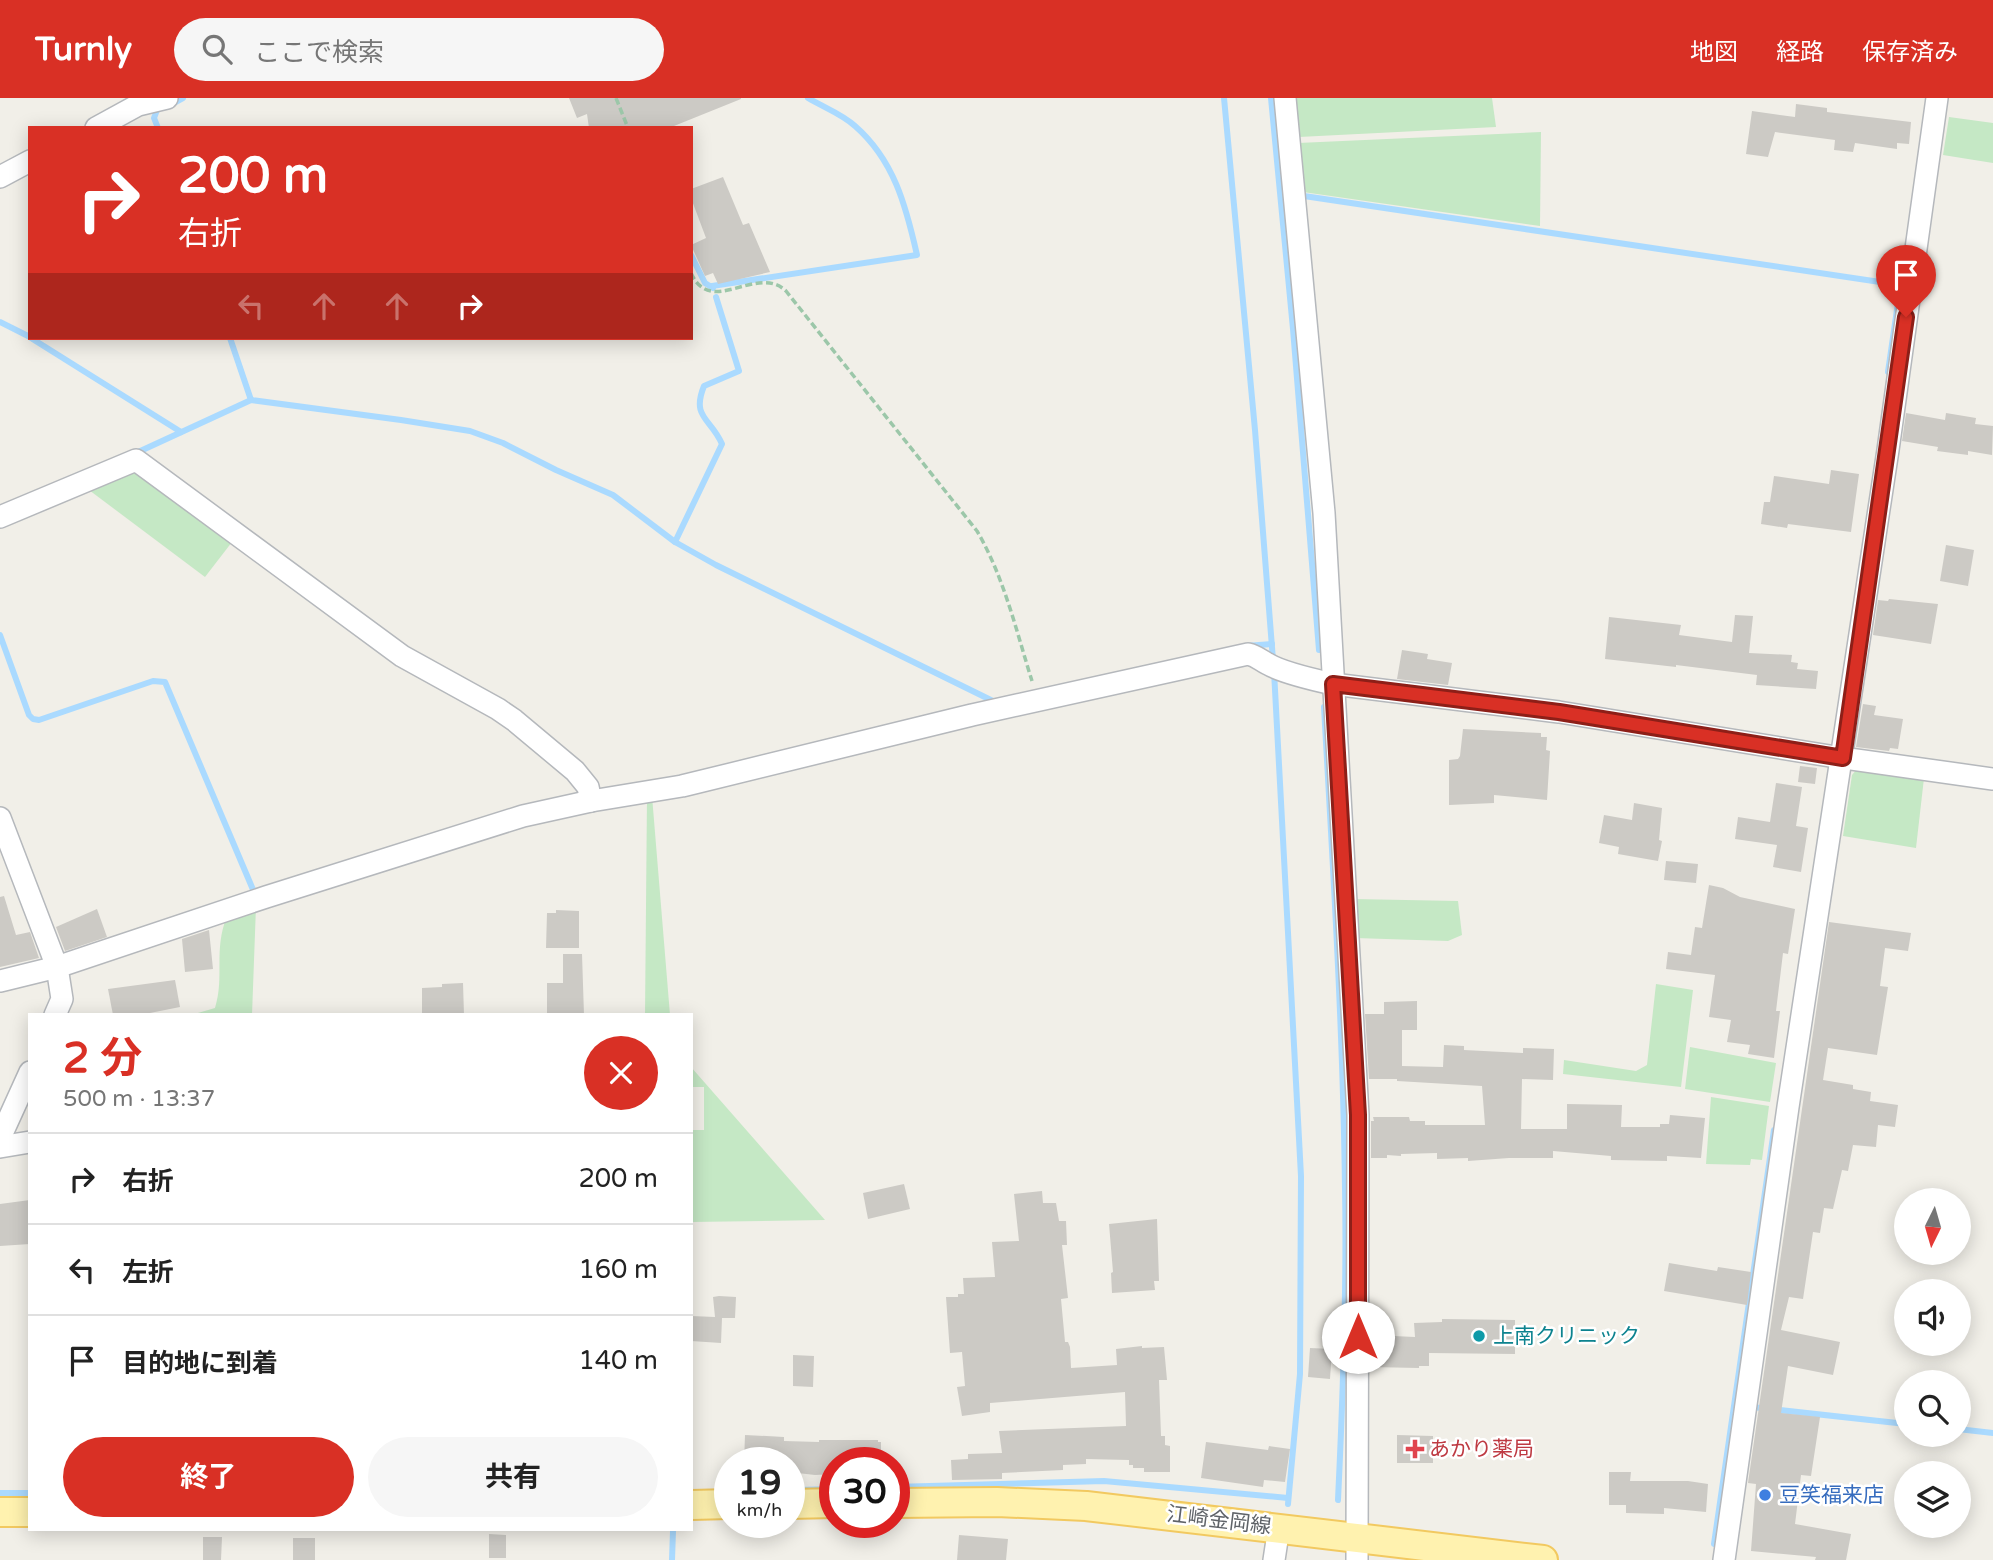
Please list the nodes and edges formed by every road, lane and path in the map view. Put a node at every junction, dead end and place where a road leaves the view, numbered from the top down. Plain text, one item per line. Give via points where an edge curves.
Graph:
1 (616, 98) edge
2 (1286, 98) edge
3 (1937, 98) edge
4 (150, 101) edge
5 (100, 126) edge
6 (627, 126) edge
7 (28, 163) edge
8 (0, 177) edge
9 (693, 275) edge
10 (0, 517) edge
11 (1333, 684) junction
12 (1035, 691) dead end
13 (1836, 757) junction
14 (1993, 779) edge
15 (590, 794) junction
16 (0, 817) edge
17 (55, 964) junction
18 (0, 981) edge
19 (56, 1013) edge
20 (28, 1077) edge
21 (1, 1139) edge
22 (28, 1142) edge
23 (910, 1503) edge
24 (714, 1504) edge
25 (693, 1505) edge
26 (0, 1512) edge
27 (28, 1512) edge
28 (1279, 1527) junction
29 (1357, 1548) edge
30 (1274, 1560) edge
31 (1543, 1560) edge
32 (1724, 1560) edge

1 - 6 path
2 - 11 street via 1324,513
3 - 13 street
4 - 5 street
7 - 8 street
9 - 12 path via 709,291 774,282 786,291 976,531 999,575
10 - 15 street via 136,460 402,656 498,709 575,771
11 - 13 street via 1559,712
11 - 15 street via 1248,654 682,786
11 - 29 street via 1358,1115
13 - 14 street
13 - 32 street
15 - 17 street
16 - 17 street
17 - 18 street
17 - 19 street via 62,999
20 - 21 street
21 - 22 street
23 - 28 main road, 江崎金岡線 via 1086,1506
24 - 25 main road
26 - 27 main road
28 - 29 main road, 江崎金岡線
28 - 30 street
29 - 31 main road, 江崎金岡線

